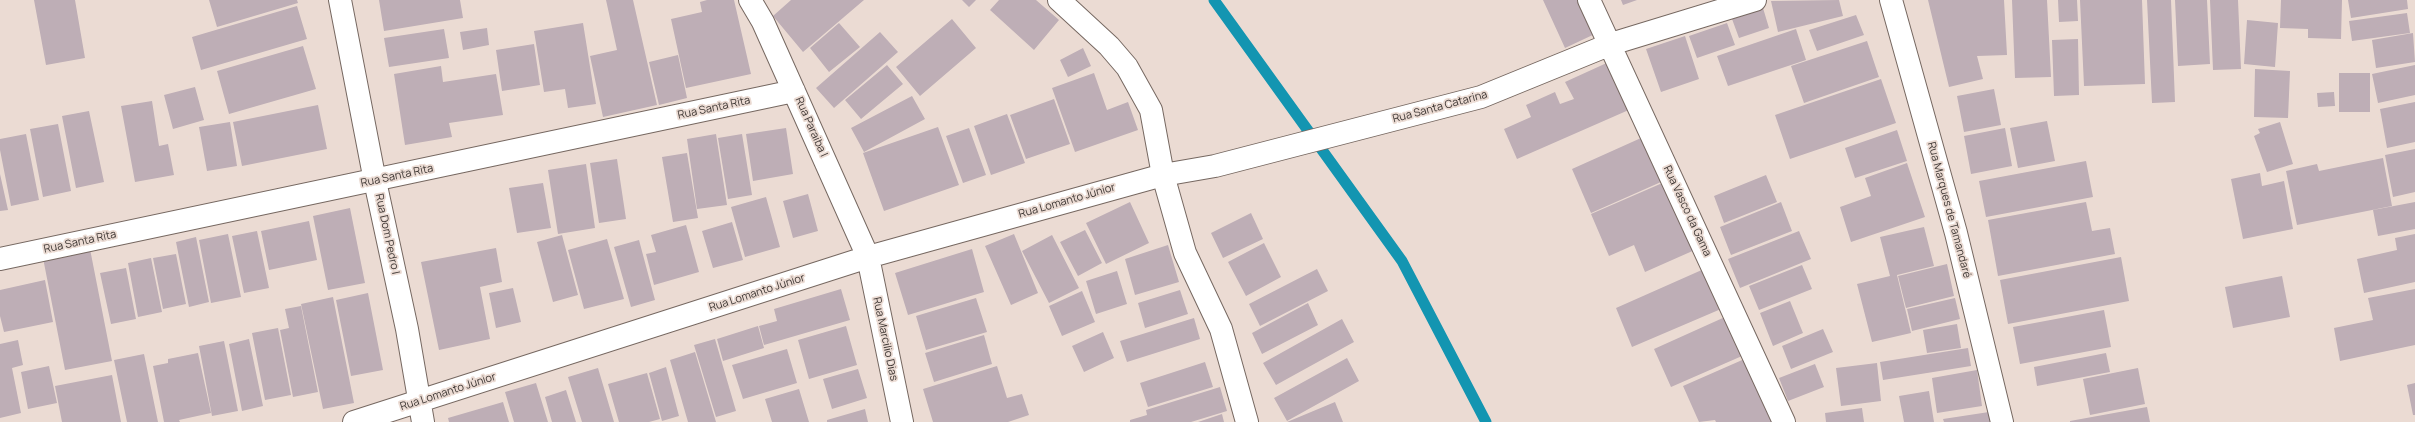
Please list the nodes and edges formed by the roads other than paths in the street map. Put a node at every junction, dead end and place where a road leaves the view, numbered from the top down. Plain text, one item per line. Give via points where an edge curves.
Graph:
1 (340, 0) edge
2 (750, 0) edge
3 (1059, 0) edge
4 (1589, 0) edge
5 (1755, 0) edge
6 (1891, 0) edge
7 (1611, 44) junction
8 (794, 91) junction
9 (1163, 175) junction
10 (375, 181) junction
11 (868, 257) junction
12 (0, 259) edge
13 (421, 412) edge
14 (354, 422) edge
15 (902, 422) edge
16 (1247, 422) edge
17 (1784, 422) edge
18 (2002, 422) edge

1 - 10 street, Rua Dom Pedro I
2 - 8 street, Rua Paraiba I via 763,22
3 - 9 street via 1109,46 1127,67 1142,92 1151,110 1156,129
4 - 7 street, Rua Vasco da Gama
5 - 7 street, Rua Santa Catarina
6 - 18 street, Rua Marques de Tamandaré via 1956,233
7 - 9 street, Rua Santa Catarina via 1481,97 1215,166
7 - 17 street, Rua Vasco da Gama
8 - 10 street, Rua Santa Rita
8 - 11 street, Rua Paraiba I
9 - 11 street, Rua Lomanto Júnior
9 - 16 street via 1185,253 1221,329
10 - 12 street, Rua Santa Rita
10 - 13 street, Rua Dom Pedro I via 407,329
11 - 13 street, Rua Lomanto Júnior
11 - 15 street, Rua Marcilio Dias
13 - 14 street, Rua Lomanto Júnior

